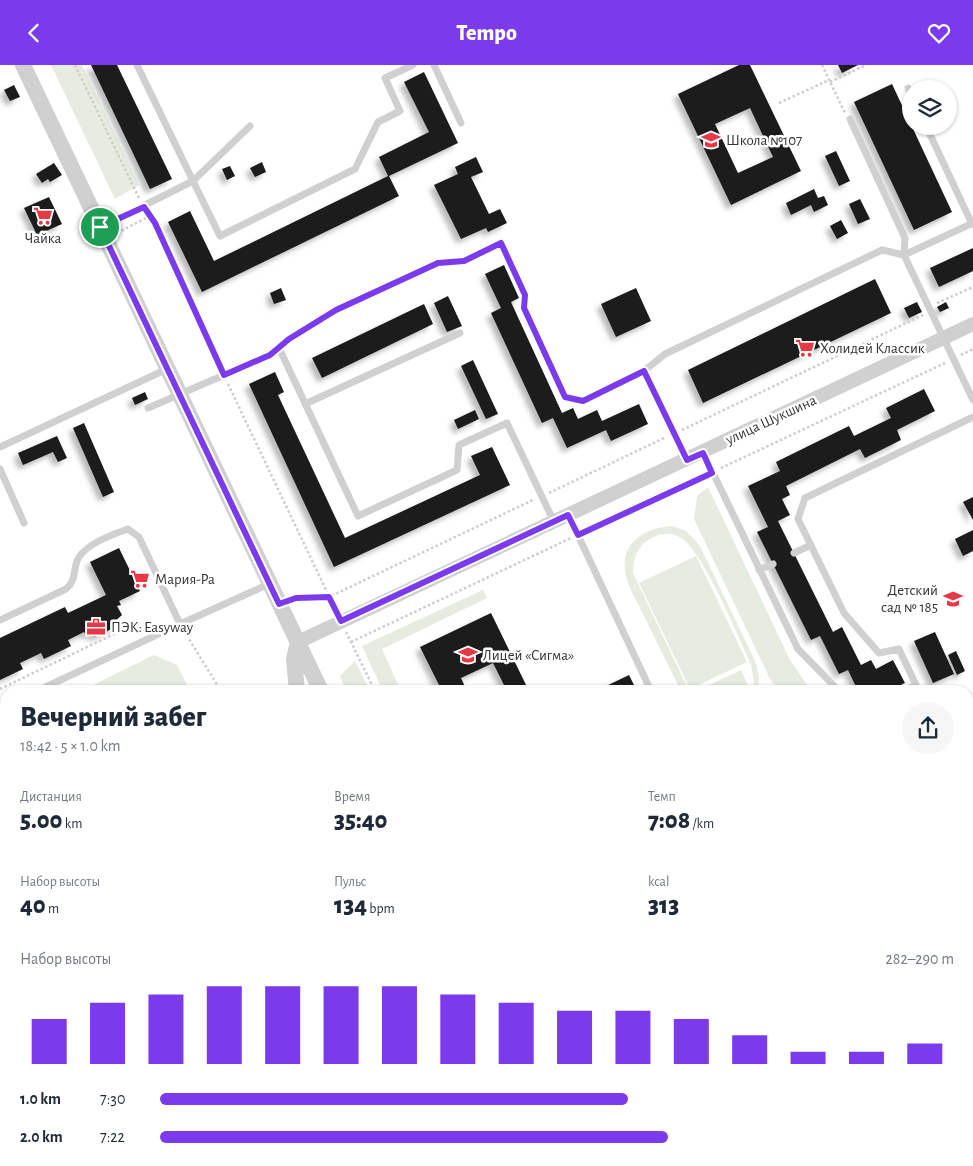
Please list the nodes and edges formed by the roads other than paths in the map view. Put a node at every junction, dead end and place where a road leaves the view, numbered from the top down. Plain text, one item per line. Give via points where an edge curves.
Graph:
1 (22, 65) edge
2 (137, 65) edge
3 (413, 65) edge
4 (434, 65) edge
5 (848, 117) road end
6 (461, 123) dead end
7 (250, 126) dead end
8 (930, 135) edge
9 (193, 181) junction
10 (972, 224) edge
11 (103, 233) junction
12 (904, 255) junction
13 (973, 324) edge
14 (460, 333) dead end
15 (944, 338) junction
16 (279, 348) junction
17 (168, 369) junction
18 (644, 371) junction
19 (180, 394) junction
20 (973, 400) edge
21 (306, 404) junction
22 (148, 408) dead end
23 (973, 417) edge
24 (0, 447) edge
25 (703, 453) junction
26 (687, 460) junction
27 (0, 469) edge
28 (568, 515) junction
29 (554, 522) junction
30 (24, 523) dead end
31 (811, 545) junction
32 (794, 553) dead end
33 (773, 564) dead end
34 (759, 570) junction
35 (270, 583) junction
36 (0, 620) edge
37 (180, 624) junction
38 (298, 642) junction
39 (50, 685) edge
40 (297, 685) edge
41 (318, 685) edge
42 (648, 685) edge
43 (833, 685) edge
44 (916, 685) edge

1 - 11 street
2 - 9 lane
3 - 9 lane via 386,78 400,111 378,122 355,169 220,236
4 - 6 lane
5 - 12 lane via 905,238
7 - 9 lane
8 - 10 lane
9 - 11 lane
10 - 12 lane
11 - 17 street
12 - 15 lane
12 - 18 lane via 882,250 665,354
13 - 15 street, улица Шукшина
14 - 21 lane
15 - 20 lane
15 - 25 street, улица Шукшина
16 - 18 lane via 336,310 438,263 464,261 501,243 525,295 524,308 565,397 583,401
16 - 19 lane via 270,355
16 - 21 lane
17 - 19 street
17 - 24 lane
18 - 26 lane
19 - 22 lane
19 - 35 street
21 - 29 lane via 358,516 457,470 459,445 507,423
23 - 31 lane via 805,498 798,519
25 - 26 street, улица Шукшина
25 - 34 lane
26 - 28 street, улица Шукшина
27 - 30 lane
28 - 29 street, улица Шукшина
28 - 42 lane
29 - 38 street, улица Шукшина
31 - 32 lane
31 - 44 lane via 844,613 879,653 899,649
33 - 34 lane
34 - 43 lane via 798,649
35 - 37 lane
35 - 38 street
36 - 37 lane via 66,589 73,583 77,561 85,550 128,529 139,537
37 - 39 lane
38 - 40 street via 294,659
38 - 41 street

